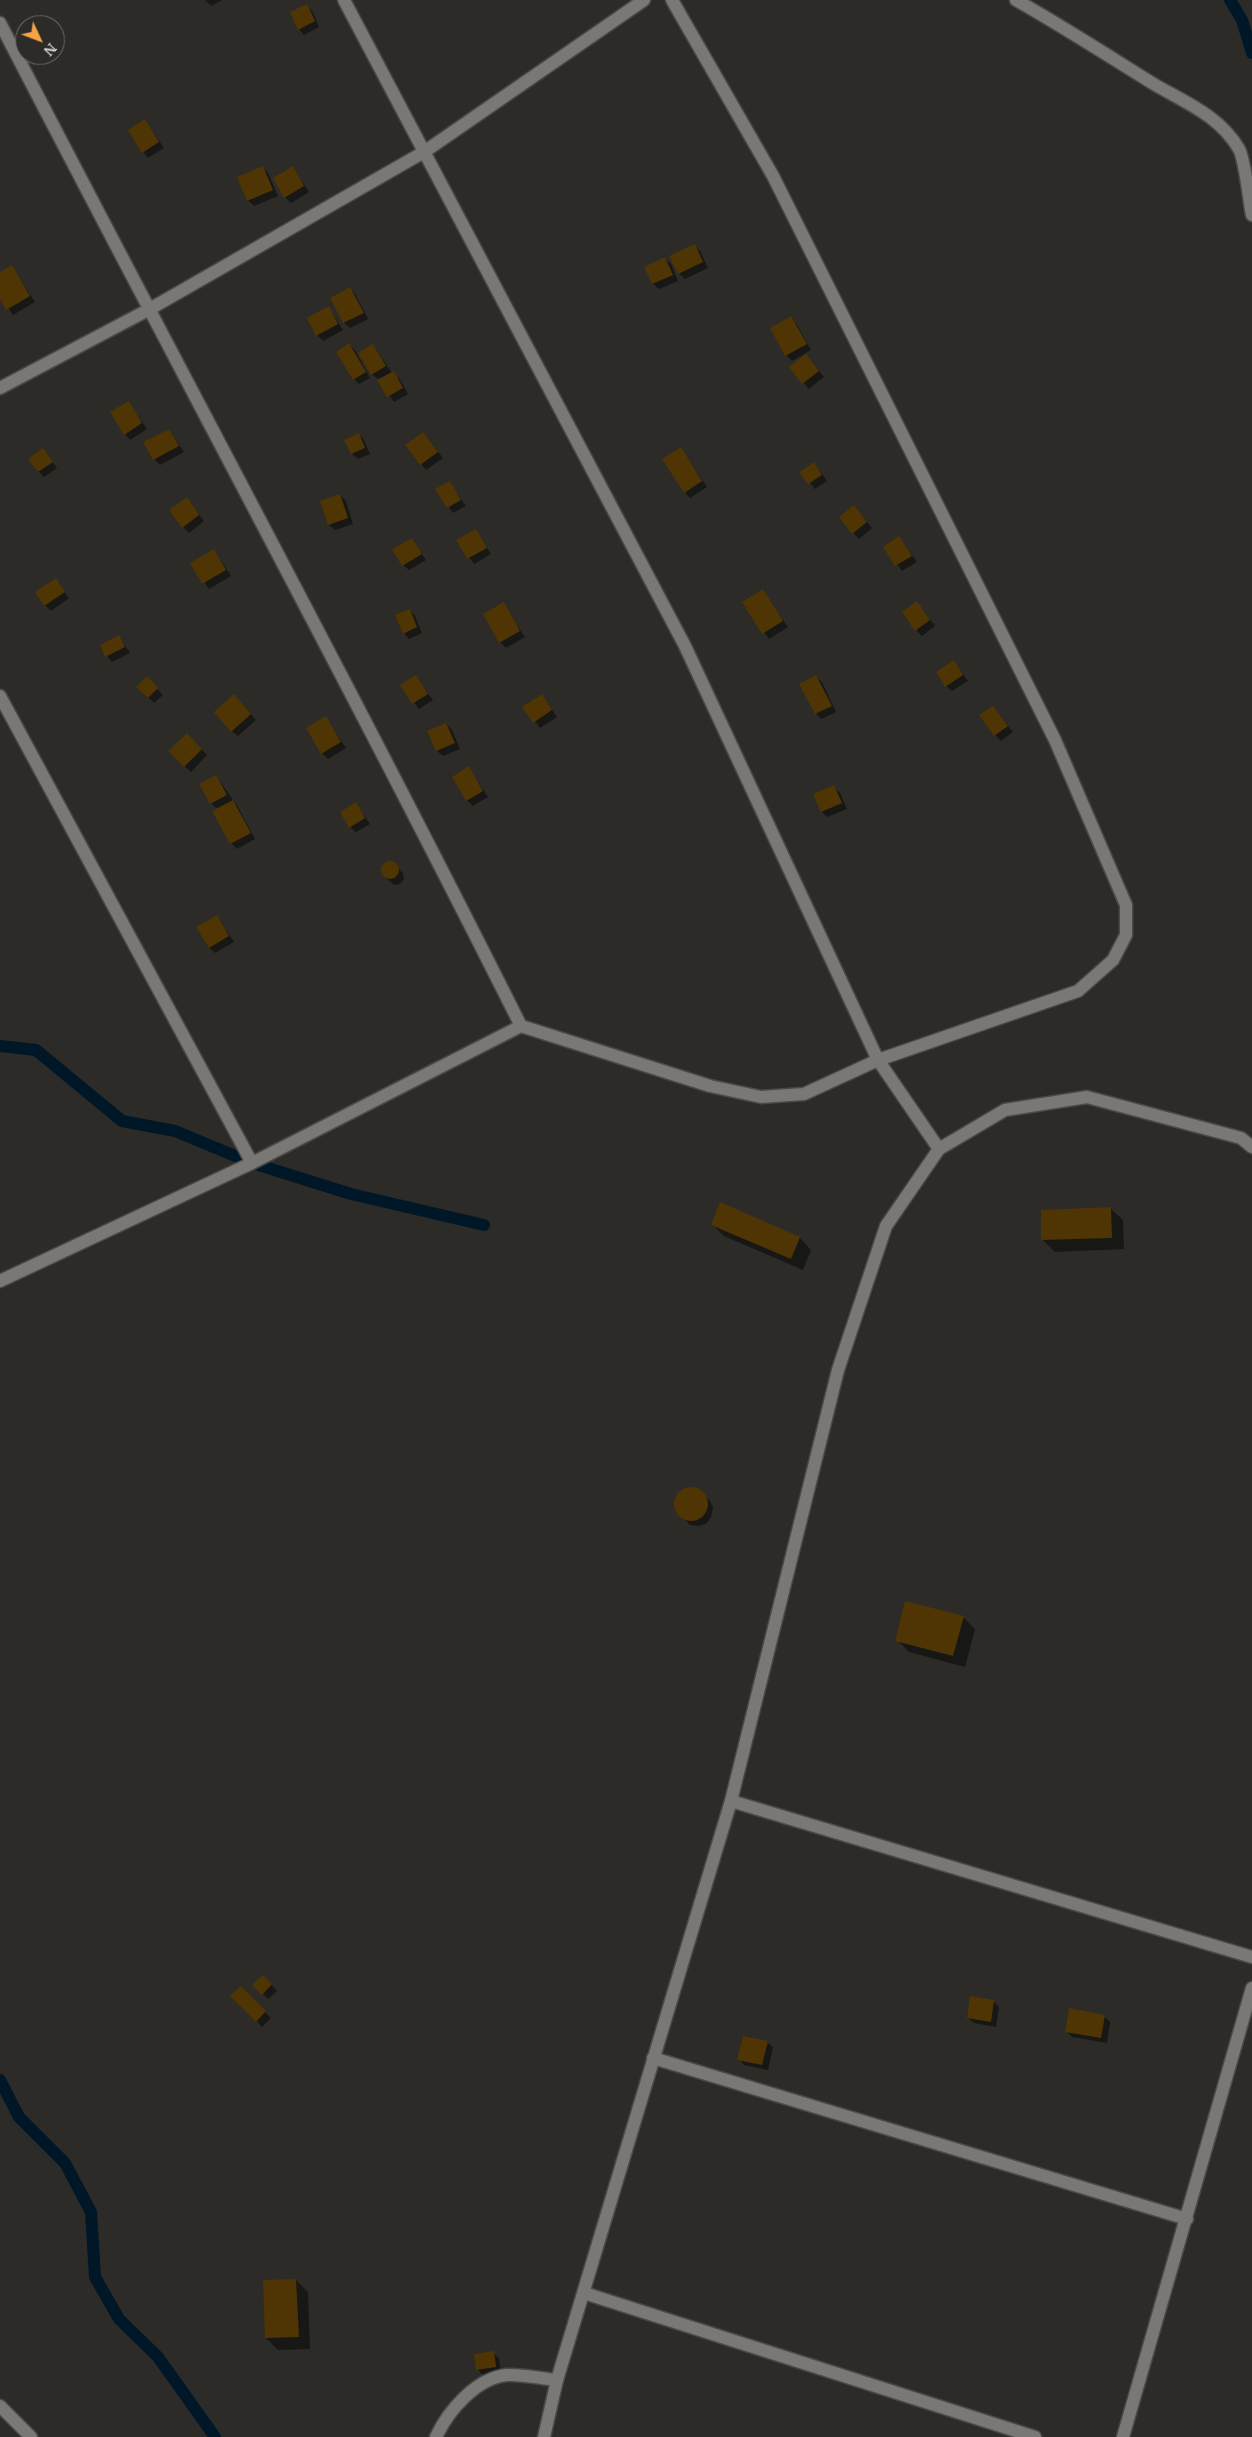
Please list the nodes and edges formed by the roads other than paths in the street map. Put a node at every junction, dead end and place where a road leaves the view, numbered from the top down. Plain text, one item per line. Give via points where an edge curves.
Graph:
1 (344, 0) edge
2 (644, 0) edge
3 (672, 0) edge
4 (1016, 0) edge
5 (0, 23) edge
6 (424, 152) junction
7 (1252, 216) edge
8 (148, 310) junction
9 (0, 388) edge
10 (0, 696) edge
11 (521, 1026) junction
12 (878, 1060) junction
13 (1252, 1147) edge
14 (939, 1149) junction
15 (252, 1163) junction
16 (0, 1281) edge
17 (731, 1801) junction
18 (1252, 1957) edge
19 (1252, 1988) edge
20 (653, 2058) junction
21 (1187, 2219) junction
22 (584, 2293) junction
23 (558, 2380) junction
24 (0, 2406) edge
25 (31, 2437) edge
26 (436, 2437) edge
27 (544, 2437) edge
28 (1035, 2437) edge
29 (1123, 2437) edge

1 - 6 street
2 - 6 street
3 - 12 street via 773,176 1055,740 1126,905 1126,935 1114,960 1078,991
4 - 7 street via 1203,111 1226,131 1240,151
5 - 8 street
6 - 8 street
6 - 12 street via 686,646
8 - 9 street
8 - 11 street
10 - 15 street
11 - 12 street via 710,1086 761,1097 804,1094
11 - 15 street
12 - 14 street
13 - 14 street via 1241,1138 1086,1097 1005,1110
14 - 17 street via 886,1226 838,1370
15 - 16 street
17 - 18 street
17 - 20 street
19 - 21 street
20 - 21 street
20 - 22 street
21 - 29 street
22 - 23 street
22 - 28 street
23 - 26 street via 506,2375 473,2388 442,2424
23 - 27 street
24 - 25 street

